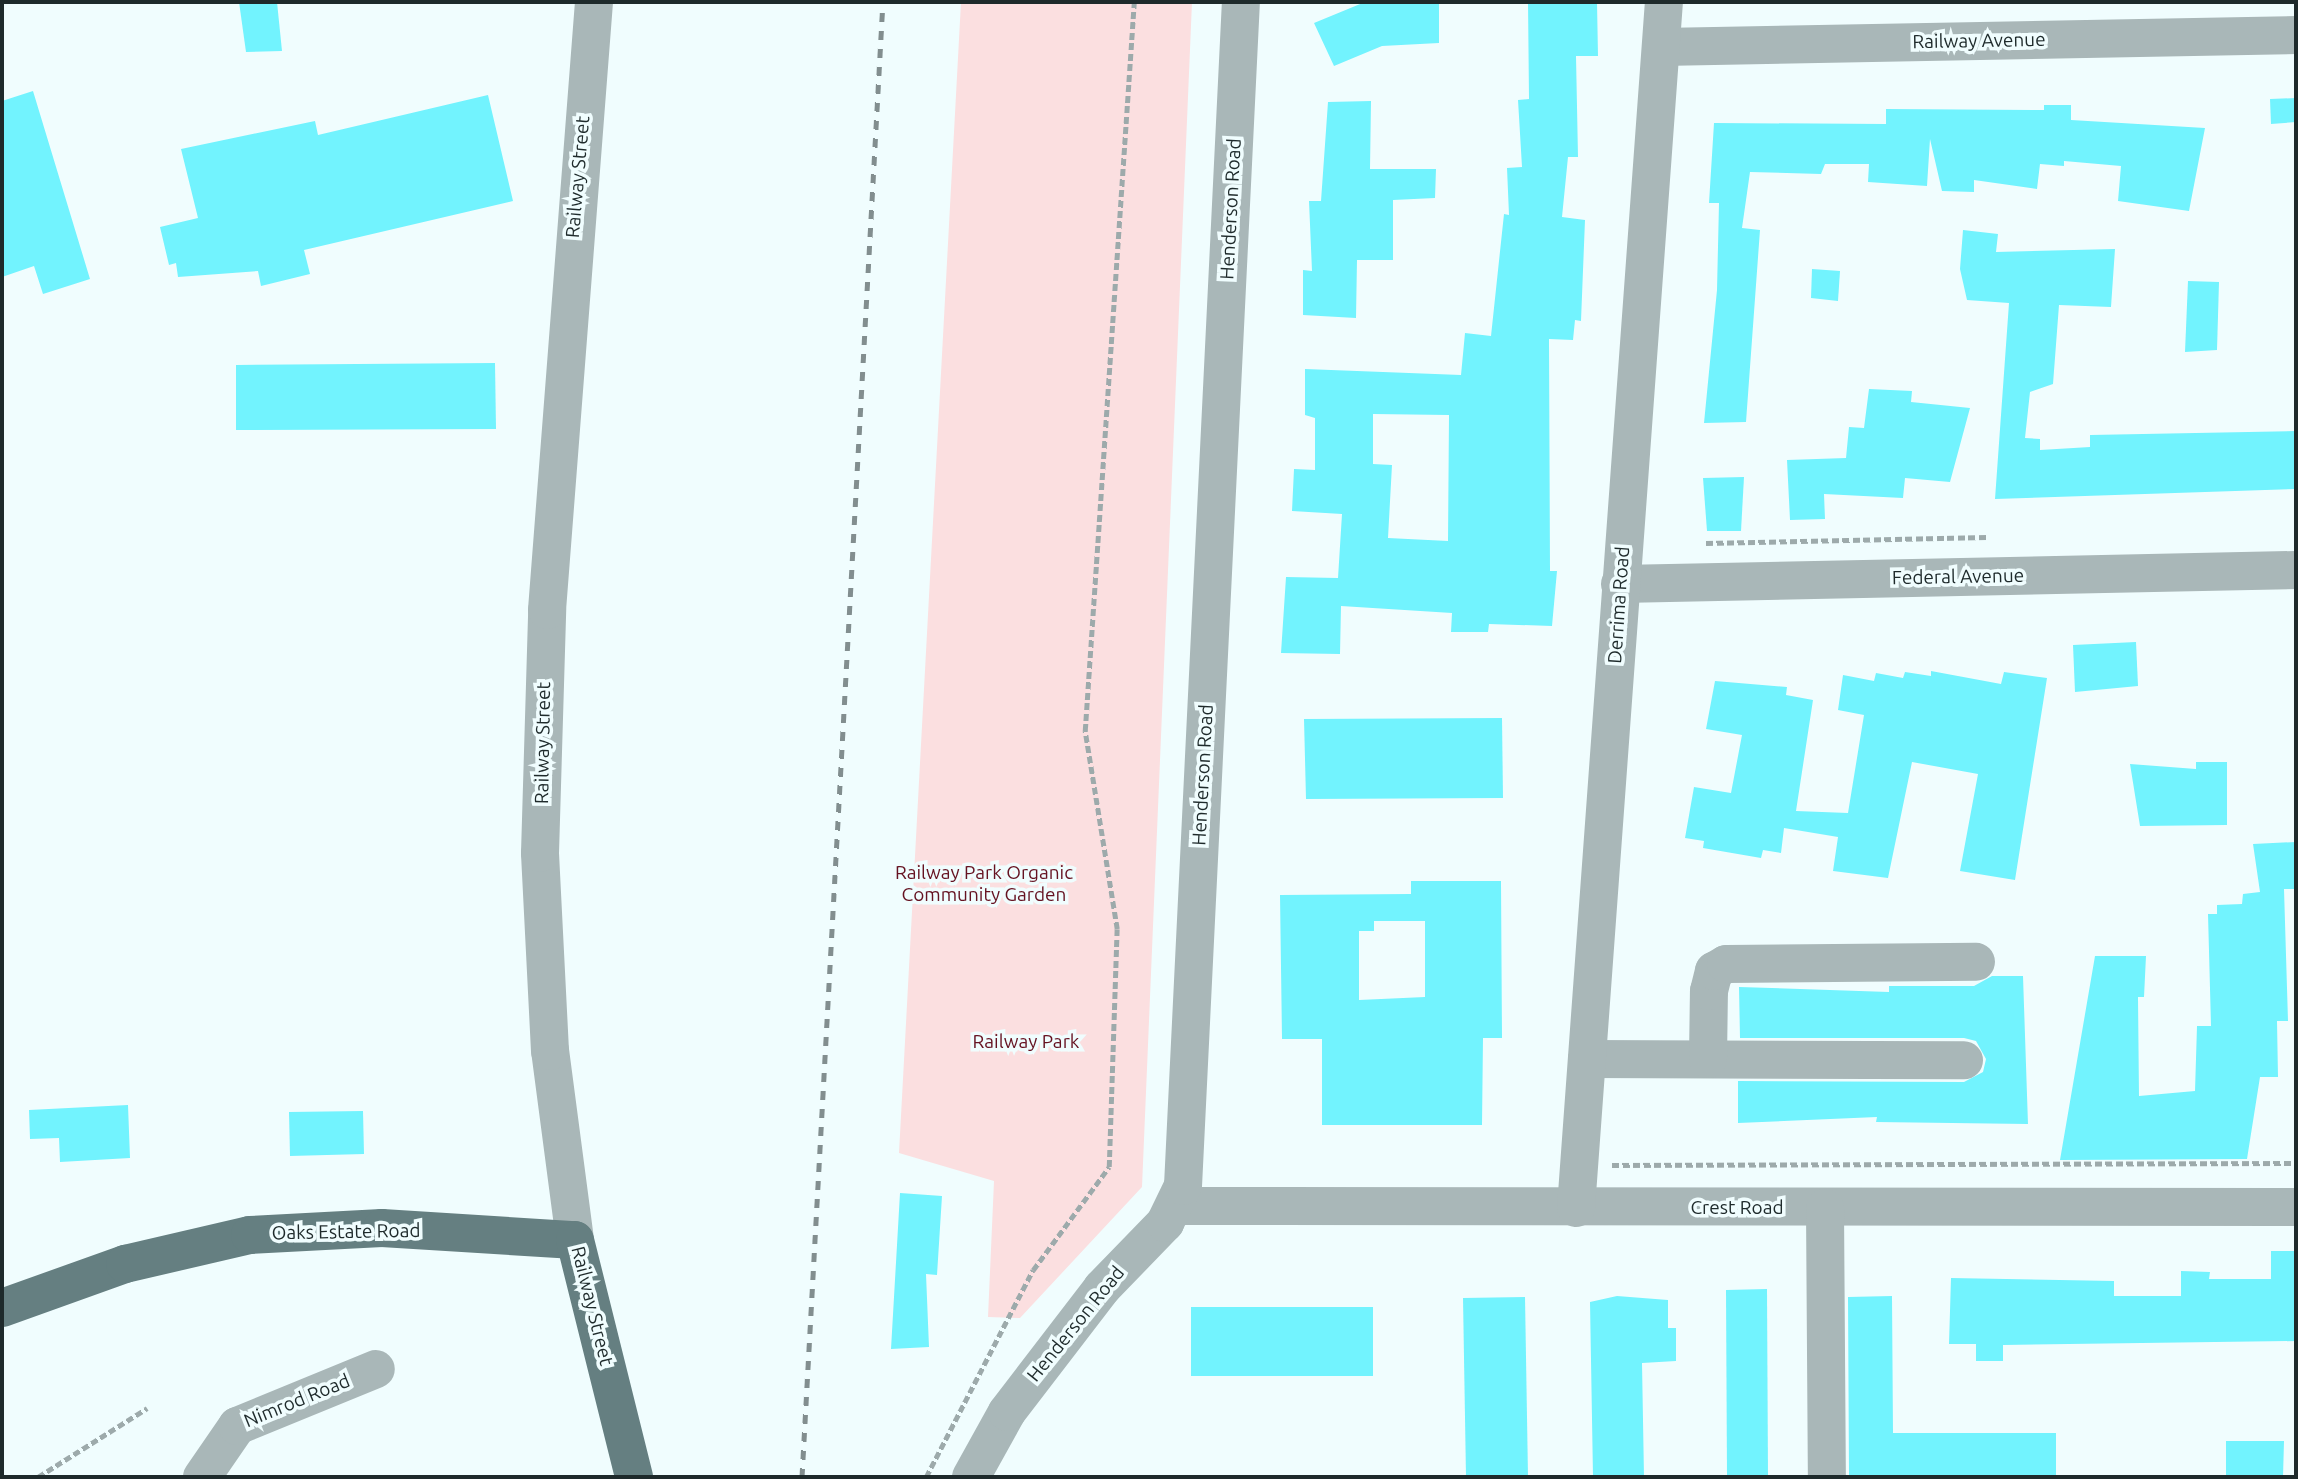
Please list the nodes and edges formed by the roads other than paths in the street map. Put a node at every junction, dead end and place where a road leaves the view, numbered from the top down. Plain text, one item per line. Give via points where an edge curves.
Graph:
1 (594, 2) edge
2 (1241, 2) edge
3 (1664, 2) edge
4 (2296, 35) edge
5 (1661, 47) junction
6 (2296, 570) edge
7 (1620, 584) junction
8 (1976, 962) dead end
9 (1587, 1059) junction
10 (1708, 1059) junction
11 (1965, 1060) dead end
12 (1177, 1206) junction
13 (2296, 1207) edge
14 (1576, 1208) junction
15 (1825, 1208) junction
16 (575, 1240) junction
17 (2, 1308) edge
18 (376, 1369) dead end
19 (202, 1477) edge
20 (634, 1477) edge
21 (971, 1477) edge
22 (1827, 1477) edge

1 - 16 street, Railway Street via 547,610 540,853 549,1038
2 - 12 street, Henderson Road
3 - 5 street, Derrima Road
4 - 5 street, Railway Avenue
5 - 7 street, Derrima Road
6 - 7 street, Federal Avenue
7 - 9 street, Derrima Road
8 - 10 street via 1726,964 1714,971 1709,991
9 - 10 street
9 - 14 street, Derrima Road
10 - 11 street
12 - 14 street, Crest Road
12 - 21 street, Henderson Road via 1063,1337 1007,1412
13 - 15 street, Crest Road
14 - 15 street, Crest Road
15 - 22 street
16 - 17 main road, Oaks Estate Road via 382,1228 250,1235 125,1264
16 - 20 main road, Railway Street
18 - 19 street, Nimrod Road via 237,1426

